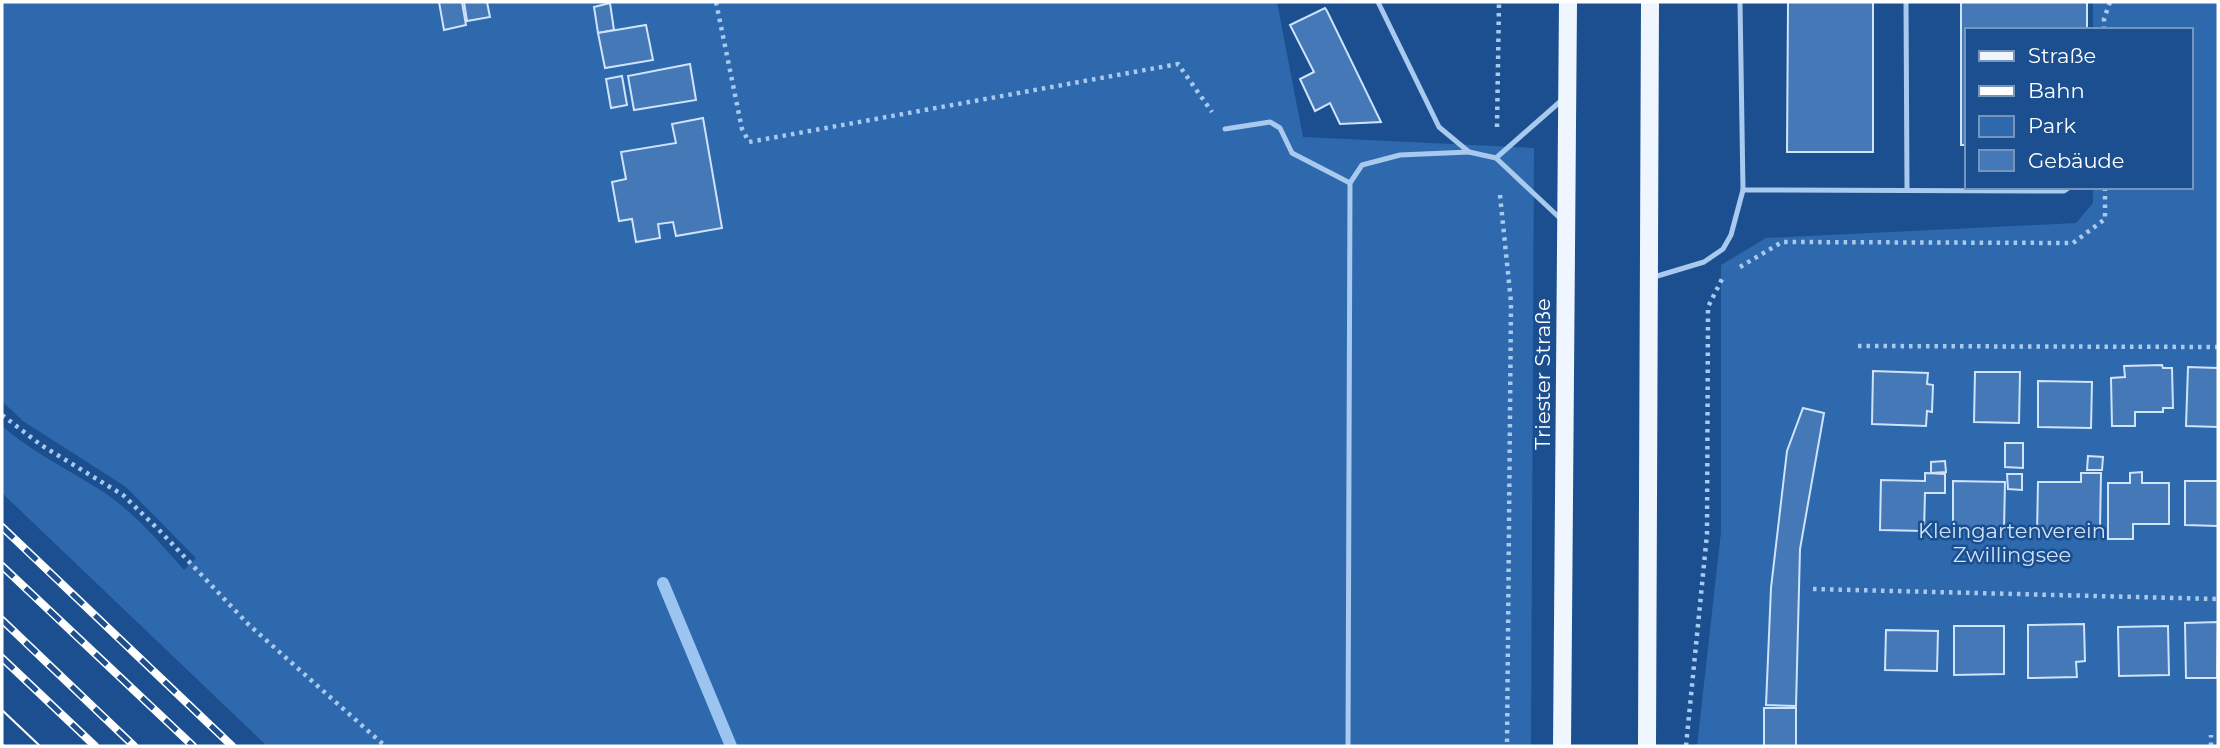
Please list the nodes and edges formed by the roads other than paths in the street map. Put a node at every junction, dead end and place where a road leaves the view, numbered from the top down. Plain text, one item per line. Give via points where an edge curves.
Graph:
1 (1378, 2) edge
2 (1568, 2) edge
3 (1650, 2) edge
4 (1740, 2) edge
5 (1906, 2) edge
6 (1567, 96) junction
7 (1224, 129) road end
8 (1469, 152) junction
9 (1496, 158) junction
10 (1350, 183) junction
11 (2067, 189) edge
12 (1743, 190) junction
13 (1907, 190) junction
14 (1565, 223) junction
15 (1651, 278) junction
16 (1348, 746) edge
17 (1562, 746) edge
18 (1647, 746) edge

1 - 8 lane via 1439,127
2 - 6 main road, Triester Straße
3 - 15 main road
4 - 12 lane
5 - 13 lane
6 - 9 lane
6 - 14 main road, Triester Straße
7 - 10 lane via 1270,122 1280,128 1292,153
8 - 9 lane
8 - 10 lane via 1400,155 1362,165
9 - 14 lane
10 - 16 lane
11 - 13 lane
12 - 13 lane
12 - 15 lane via 1723,249 1704,262
14 - 17 main road, Triester Straße
15 - 18 main road

